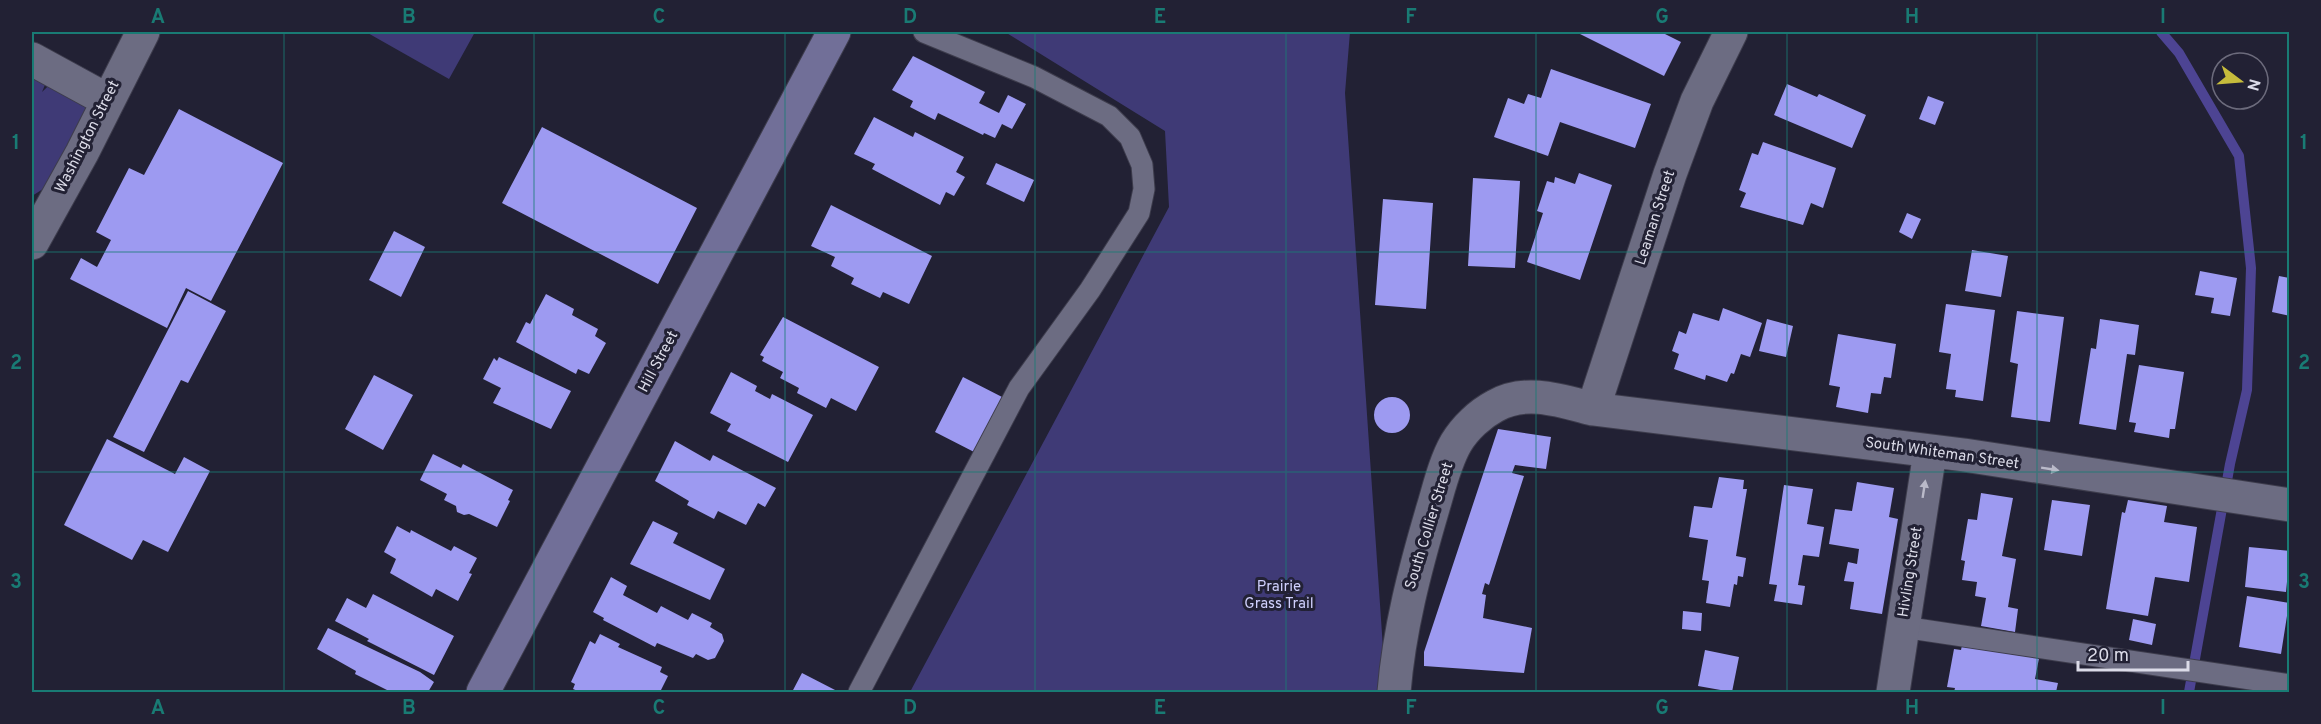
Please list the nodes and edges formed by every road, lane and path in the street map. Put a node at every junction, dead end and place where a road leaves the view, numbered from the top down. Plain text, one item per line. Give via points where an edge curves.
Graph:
1 (143, 32) edge
2 (834, 32) edge
3 (924, 32) edge
4 (1731, 32) edge
5 (32, 59) edge
6 (107, 100) junction
7 (32, 243) edge
8 (1593, 409) junction
9 (1930, 452) junction
10 (2289, 505) edge
11 (1903, 627) junction
12 (2289, 685) edge
13 (483, 693) edge
14 (859, 693) edge
15 (1394, 693) edge
16 (1893, 693) edge

1 - 6 street, Washington Street
2 - 13 street, Hill Street
3 - 14 lane via 1034,77 1109,116 1130,137 1142,165 1144,189 1139,213 1090,290 1019,388
4 - 8 street, Leaman Street via 1697,101 1670,174
5 - 6 street
6 - 7 street, Washington Street
8 - 9 street, South Whiteman Street
8 - 15 street, South Collier Street via 1549,397 1520,397 1496,405 1455,444 1438,490 1409,598
9 -> 10 street, South Whiteman Street
11 -> 9 street, Hivling Street
11 - 12 lane
11 - 16 street, Hivling Street

